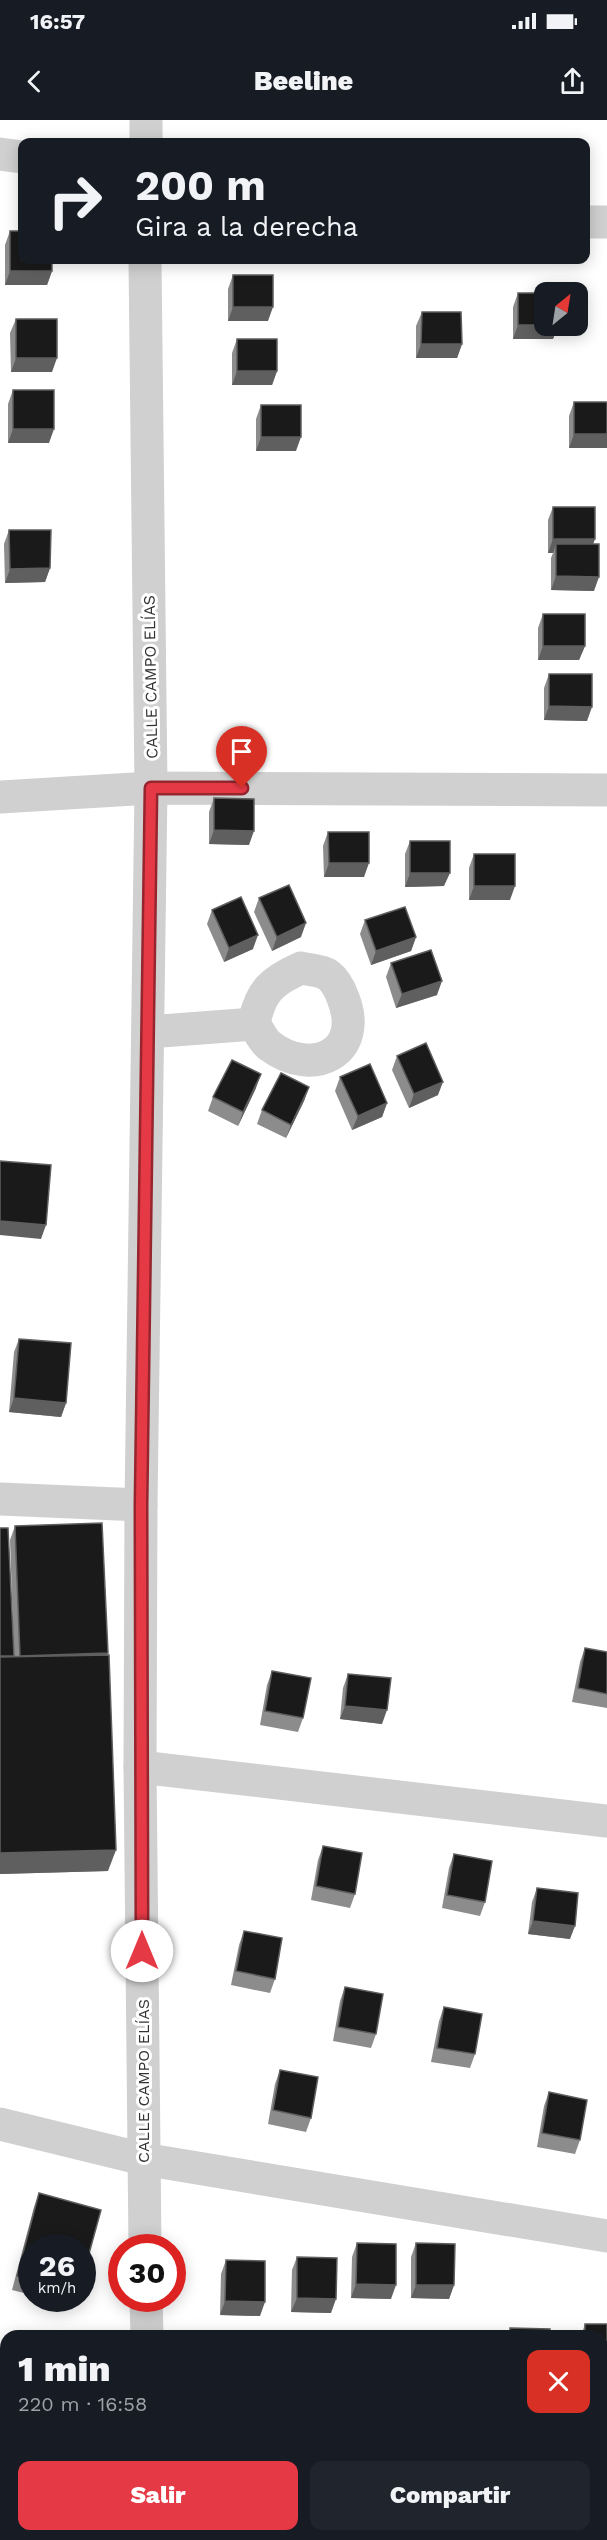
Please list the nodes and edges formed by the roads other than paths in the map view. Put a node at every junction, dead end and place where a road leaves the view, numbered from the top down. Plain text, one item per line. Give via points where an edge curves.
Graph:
1 (146, 120) edge
2 (146, 138) edge
3 (0, 154) edge
4 (18, 156) edge
5 (590, 222) edge
6 (607, 222) edge
7 (145, 264) edge
8 (151, 788) junction
9 (607, 790) edge
10 (0, 796) edge
11 (254, 1024) dead end
12 (148, 1032) junction
13 (0, 1499) edge
14 (141, 1505) junction
15 (140, 1767) junction
16 (607, 1821) edge
17 (0, 2124) edge
18 (143, 2159) junction
19 (145, 2234) edge
20 (607, 2236) edge
21 (146, 2312) edge
22 (147, 2330) edge

1 - 2 street
3 - 4 street
5 - 6 street
7 - 8 street, CALLE CAMPO ELÍAS
8 - 9 street
8 - 10 street
8 - 12 street, CALLE CAMPO ELÍAS
11 - 12 street
12 - 14 street, CALLE CAMPO ELÍAS
13 - 14 street
14 - 15 street, CALLE CAMPO ELÍAS
15 - 16 street
15 - 18 street, CALLE CAMPO ELÍAS
17 - 18 street
18 - 19 street, CALLE CAMPO ELÍAS
18 - 20 street
21 - 22 street

